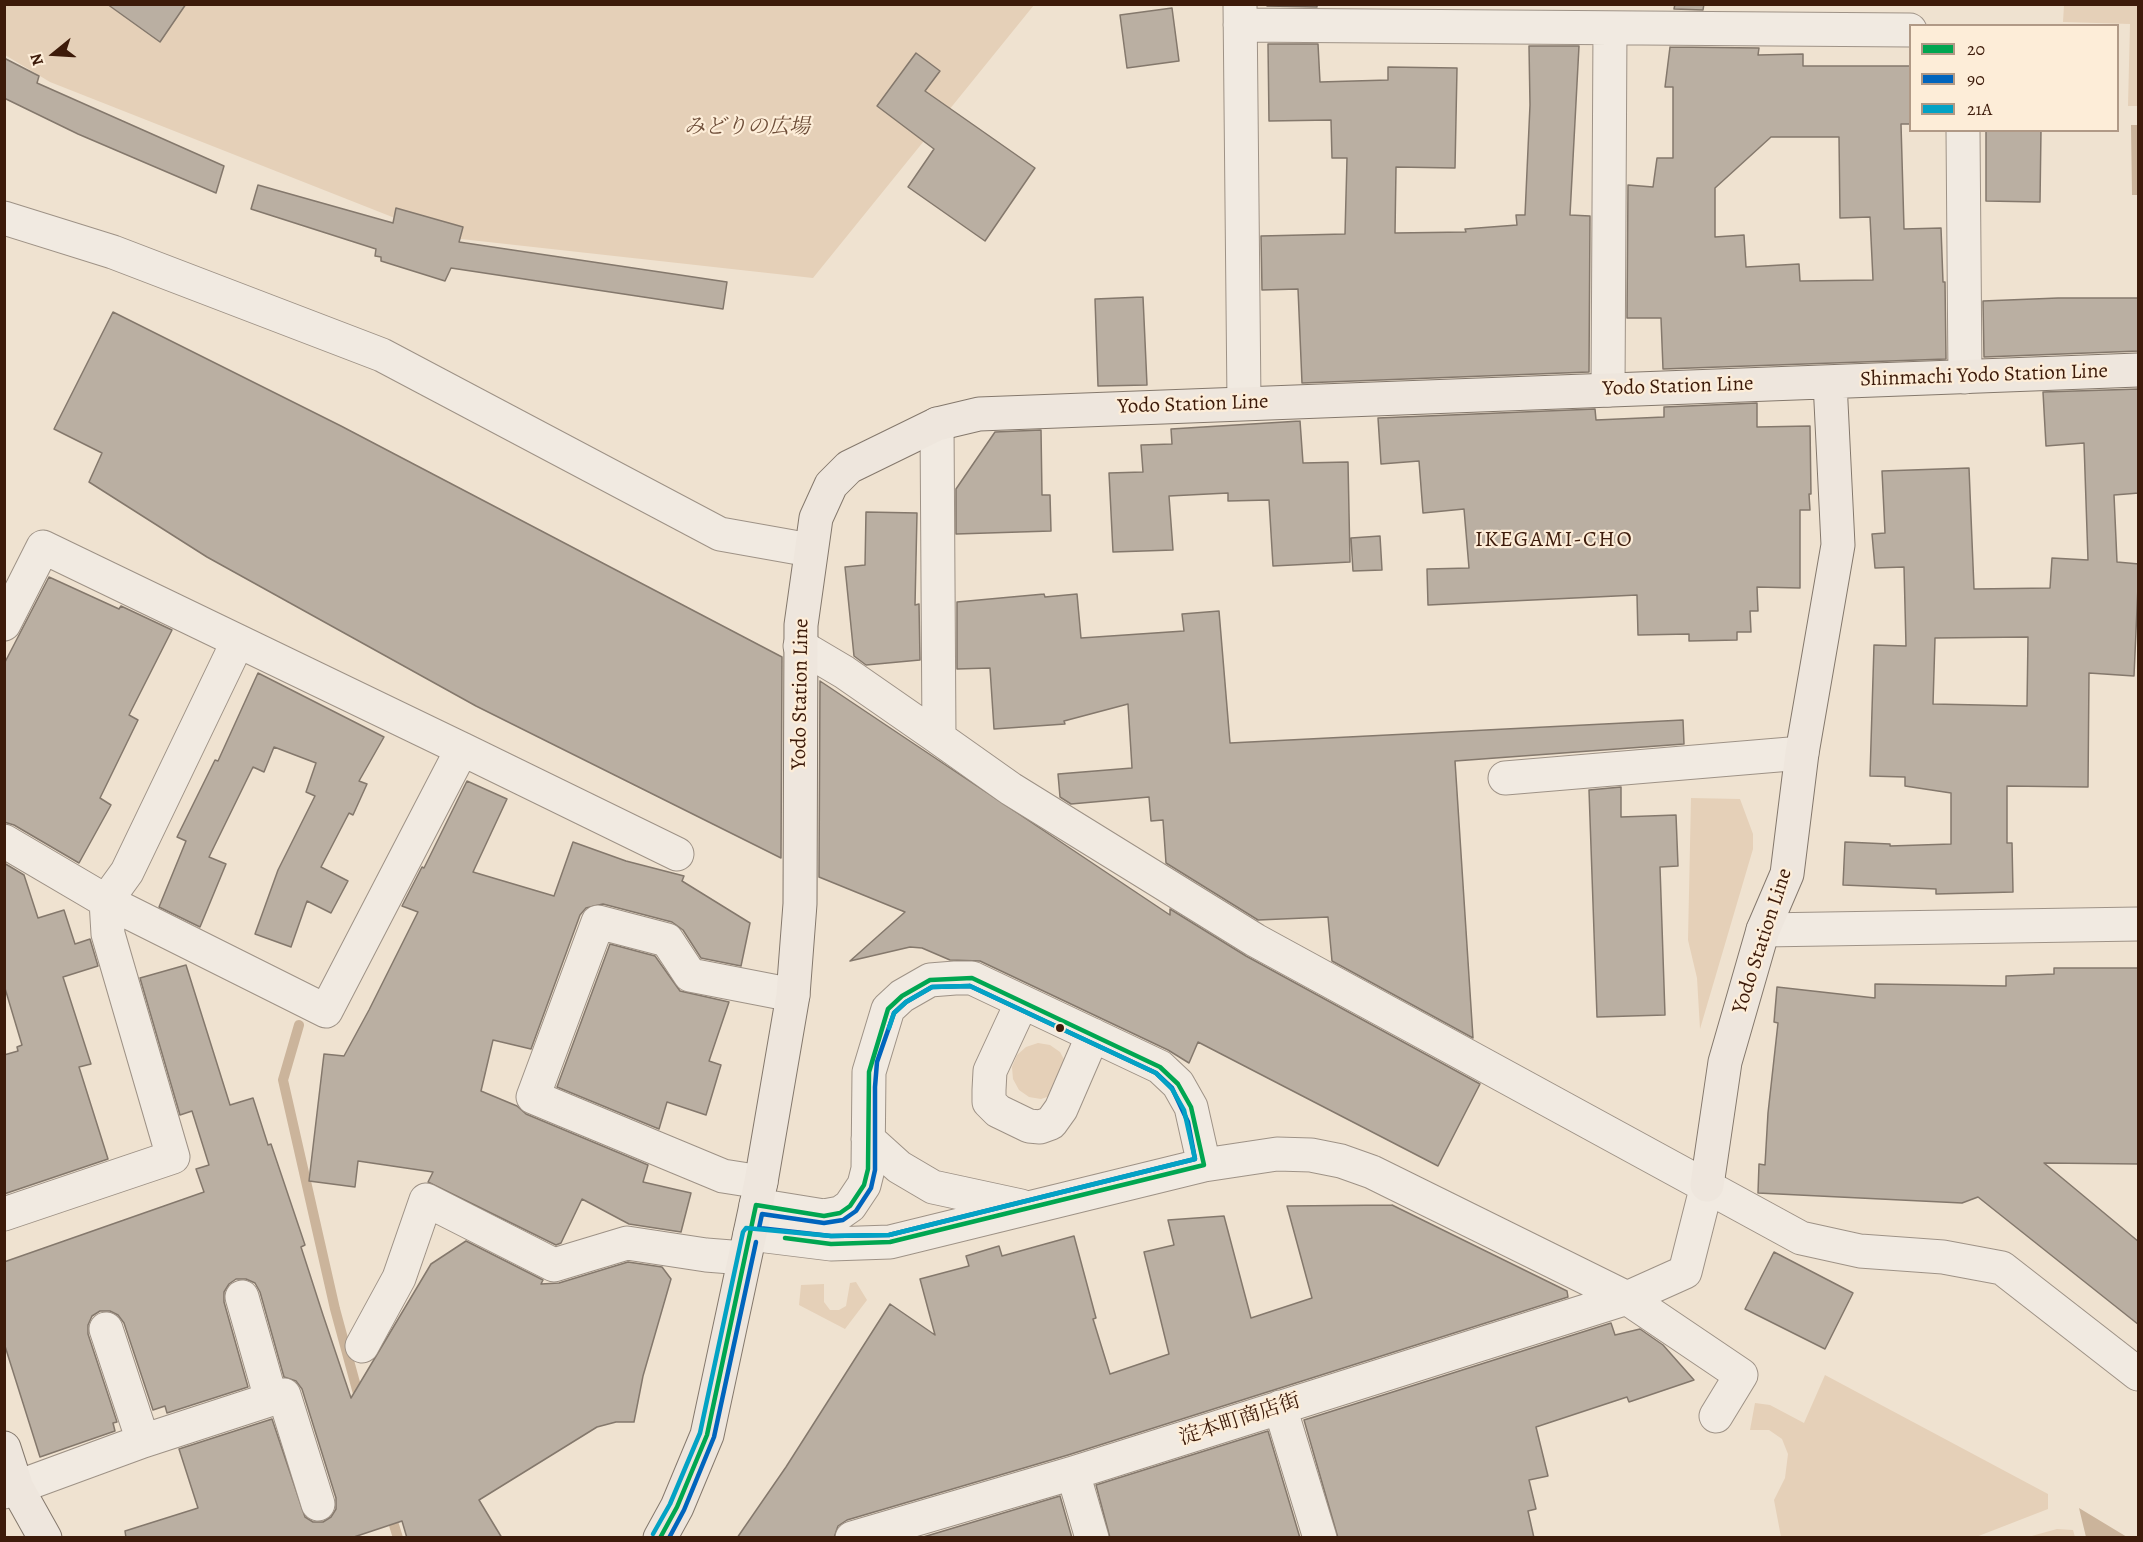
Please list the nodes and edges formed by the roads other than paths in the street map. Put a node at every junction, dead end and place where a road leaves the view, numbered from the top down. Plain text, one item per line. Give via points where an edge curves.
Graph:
1 (1240, 15) edge
2 (1610, 28) junction
3 (1909, 30) edge
4 (1964, 132) edge
5 (4, 218) edge
6 (2139, 370) edge
7 (1965, 377) junction
8 (1830, 382) junction
9 (1608, 390) junction
10 (1244, 403) junction
11 (937, 424) junction
12 (810, 550) junction
13 (4, 624) edge
14 (238, 641) junction
15 (800, 646) junction
16 (939, 738) junction
17 (462, 749) junction
18 (1802, 753) junction
19 (1505, 778) dead end
20 (4, 841) edge
21 (677, 854) dead end
22 (106, 901) junction
23 (2139, 924) edge
24 (1763, 930) junction
25 (793, 996) junction
26 (1022, 1002) junction
27 (1093, 1035) junction
28 (868, 1139) junction
29 (1204, 1165) junction
30 (1707, 1185) junction
31 (1029, 1208) junction
32 (4, 1214) edge
33 (753, 1220) junction
34 (242, 1298) dead end
35 (1627, 1298) junction
36 (106, 1329) dead end
37 (362, 1346) dead end
38 (2139, 1374) edge
39 (272, 1399) junction
40 (1280, 1407) junction
41 (1716, 1416) dead end
42 (143, 1441) junction
43 (4, 1448) edge
44 (1073, 1473) junction
45 (10, 1490) edge
46 (318, 1504) dead end
47 (45, 1538) edge
48 (660, 1538) edge
49 (852, 1538) edge
50 (1092, 1538) edge
51 (1320, 1538) edge

1 - 2 street
1 - 10 street
2 - 3 street
2 - 9 street
4 - 7 street
5 - 12 street via 112,252 382,354 720,534
6 - 7 main road, Shinmachi Yodo Station Line
7 - 8 main road, Shinmachi Yodo Station Line
8 - 9 main road, Yodo Station Line
8 - 18 main road, Yodo Station Line via 1838,545
9 - 10 main road, Yodo Station Line
10 - 11 main road, Yodo Station Line via 979,414
11 - 12 main road, Yodo Station Line via 849,467 831,485 816,518
11 - 16 street
12 - 15 main road, Yodo Station Line
13 - 14 street via 43,547
14 - 17 street
14 - 22 street via 127,872
15 - 16 street
15 - 25 main road, Yodo Station Line via 800,904
16 - 30 street via 1011,789 1255,940
17 - 21 street
17 - 22 street via 326,1011
18 - 19 street
18 - 24 main road, Yodo Station Line via 1787,874
20 - 22 street
22 - 32 street via 108,934 173,1157
23 - 24 street
24 - 30 main road, Yodo Station Line via 1725,1062
25 - 33 main road, Yodo Station Line
25 - 33 street via 690,975 667,940 598,922 533,1097 723,1176
26 - 27 street
26 - 27 street via 990,1071 989,1090 990,1102 998,1111 1029,1126 1051,1123 1061,1109
26 - 28 street via 972,978 930,980 902,996 888,1009 870,1060
27 - 29 street via 1160,1067 1178,1084 1195,1120
28 - 31 street via 899,1167 933,1187
28 - 33 street via 864,1185 840,1214
29 - 31 street
29 - 35 street via 1277,1154 1341,1161 1372,1172
30 - 35 street, 淀本町商店街 via 1685,1272
30 - 38 street via 1802,1238 1860,1251 1942,1257 2002,1268
31 - 33 street via 881,1243 831,1244
33 - 37 street via 706,1255 627,1242 554,1265 426,1200 399,1278
33 - 48 main road, Yodo Station Line via 707,1435
34 - 39 street
35 - 40 street, 淀本町商店街
35 - 41 street via 1741,1375
36 - 42 street
39 - 42 street
39 - 46 street via 284,1395
40 - 44 street, 淀本町商店街
40 - 51 street
42 - 45 street
43 - 45 main road
44 - 49 street, 淀本町商店街
44 - 50 street
45 - 47 main road

